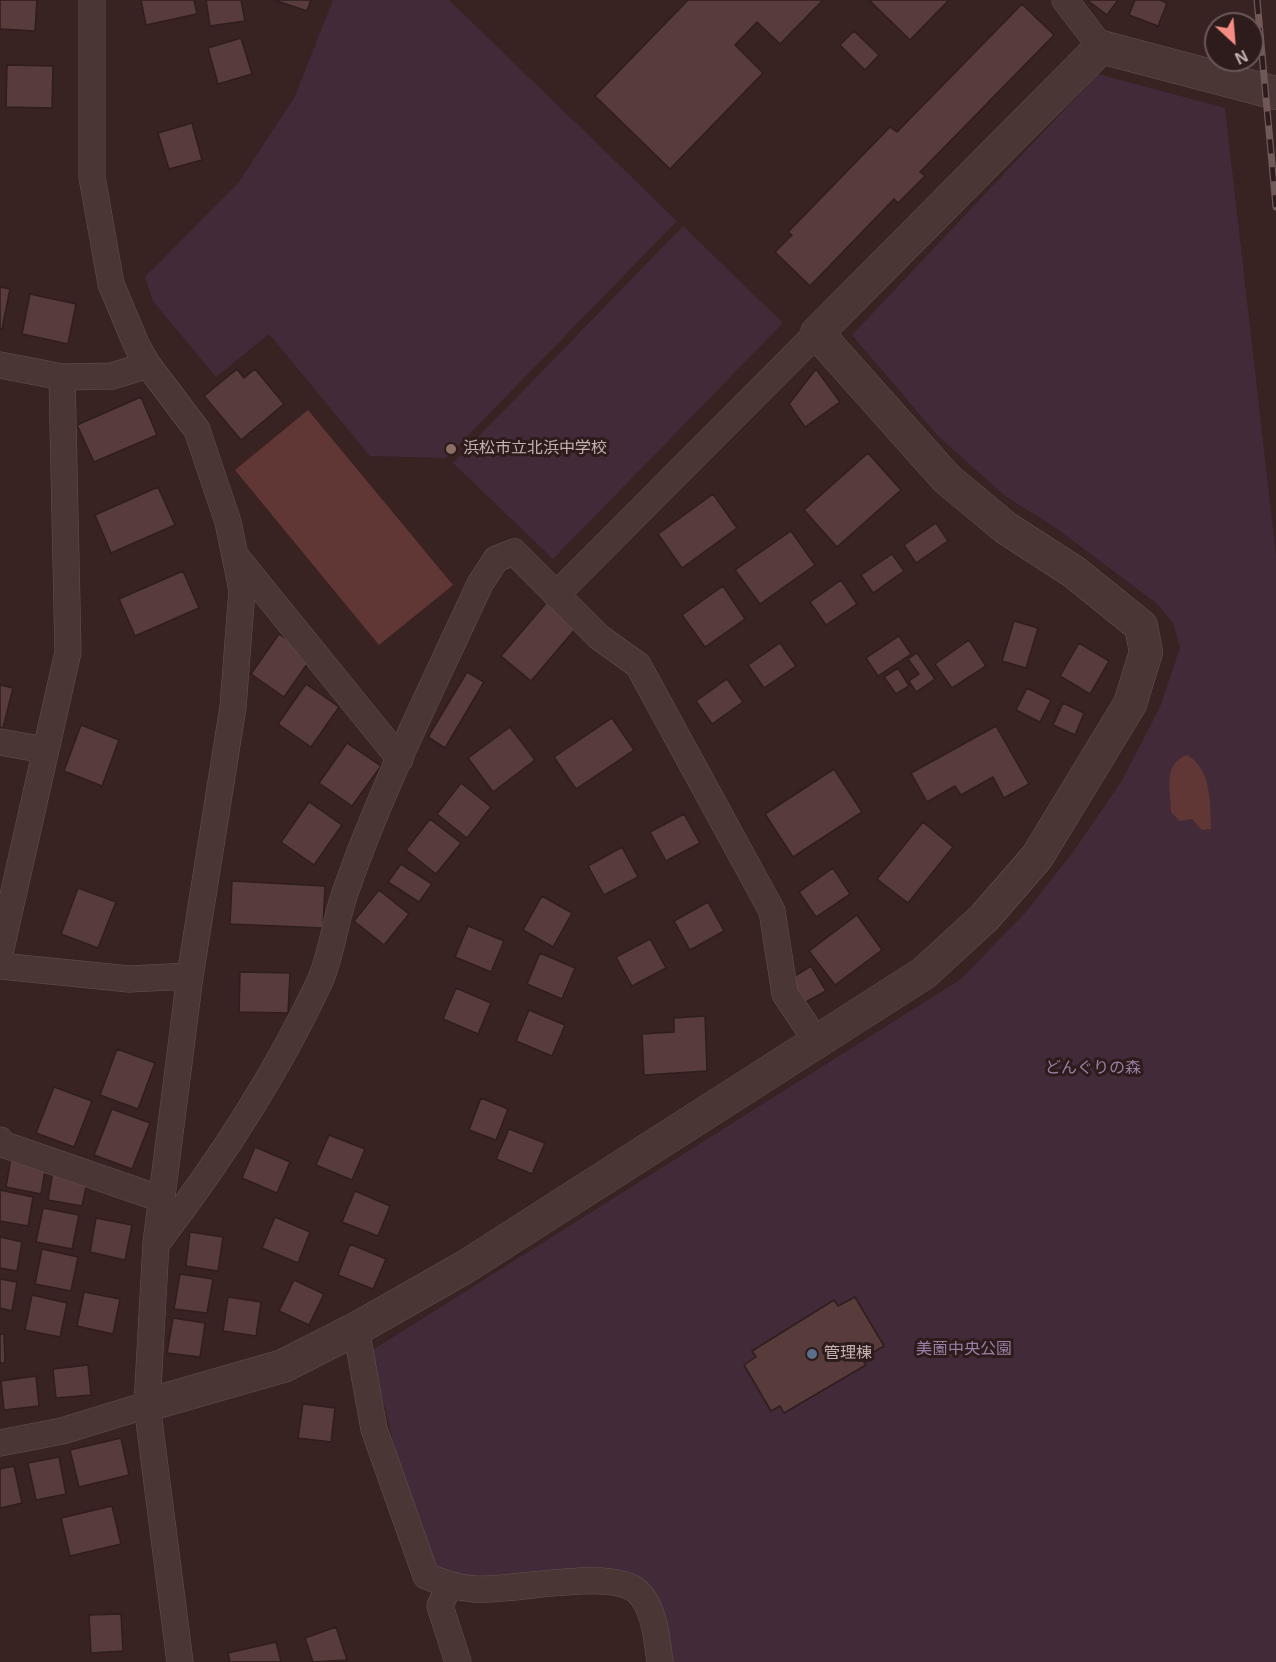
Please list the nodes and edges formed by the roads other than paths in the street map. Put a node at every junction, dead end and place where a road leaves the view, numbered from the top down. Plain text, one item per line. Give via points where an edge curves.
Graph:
1 (92, 0) edge
2 (1065, 0) edge
3 (1101, 47) junction
4 (1276, 93) edge
5 (817, 333) junction
6 (0, 365) edge
7 (148, 365) junction
8 (62, 377) junction
9 (234, 555) junction
10 (556, 595) junction
11 (0, 742) edge
12 (45, 750) junction
13 (400, 759) junction
14 (0, 953) edge
15 (0, 966) edge
16 (190, 976) junction
17 (817, 1042) junction
18 (1, 1145) edge
19 (161, 1199) junction
20 (156, 1243) junction
21 (356, 1329) junction
22 (147, 1405) junction
23 (0, 1443) edge
24 (449, 1586) junction
25 (180, 1662) edge
26 (458, 1662) edge
27 (660, 1662) edge

1 - 7 street via 92,177 111,284
2 - 3 street
3 - 4 street
3 - 5 street
5 - 10 street
5 - 17 street via 946,478 1006,528 1074,572 1140,626 1146,652 1130,704 1036,857 984,918 924,973
6 - 8 street
7 - 8 street via 112,376
7 - 9 street via 197,430 228,522
8 - 12 street via 68,652
9 - 13 street
9 - 16 street via 242,590 233,707
10 - 13 street via 514,552 495,559
10 - 17 street via 599,636 638,665 772,911 785,994
11 - 12 street
12 - 14 street
13 - 20 street via 345,893 321,978 283,1055 221,1157
15 - 16 street via 129,979
16 - 19 street
17 - 21 street via 465,1267
18 - 19 street
19 - 20 street
20 - 22 street
21 - 22 street via 283,1365
21 - 24 street via 374,1430 426,1576
22 - 23 street via 62,1431
22 - 25 street
24 - 26 street via 440,1606
24 - 27 street via 476,1589 607,1580 637,1591 647,1603

